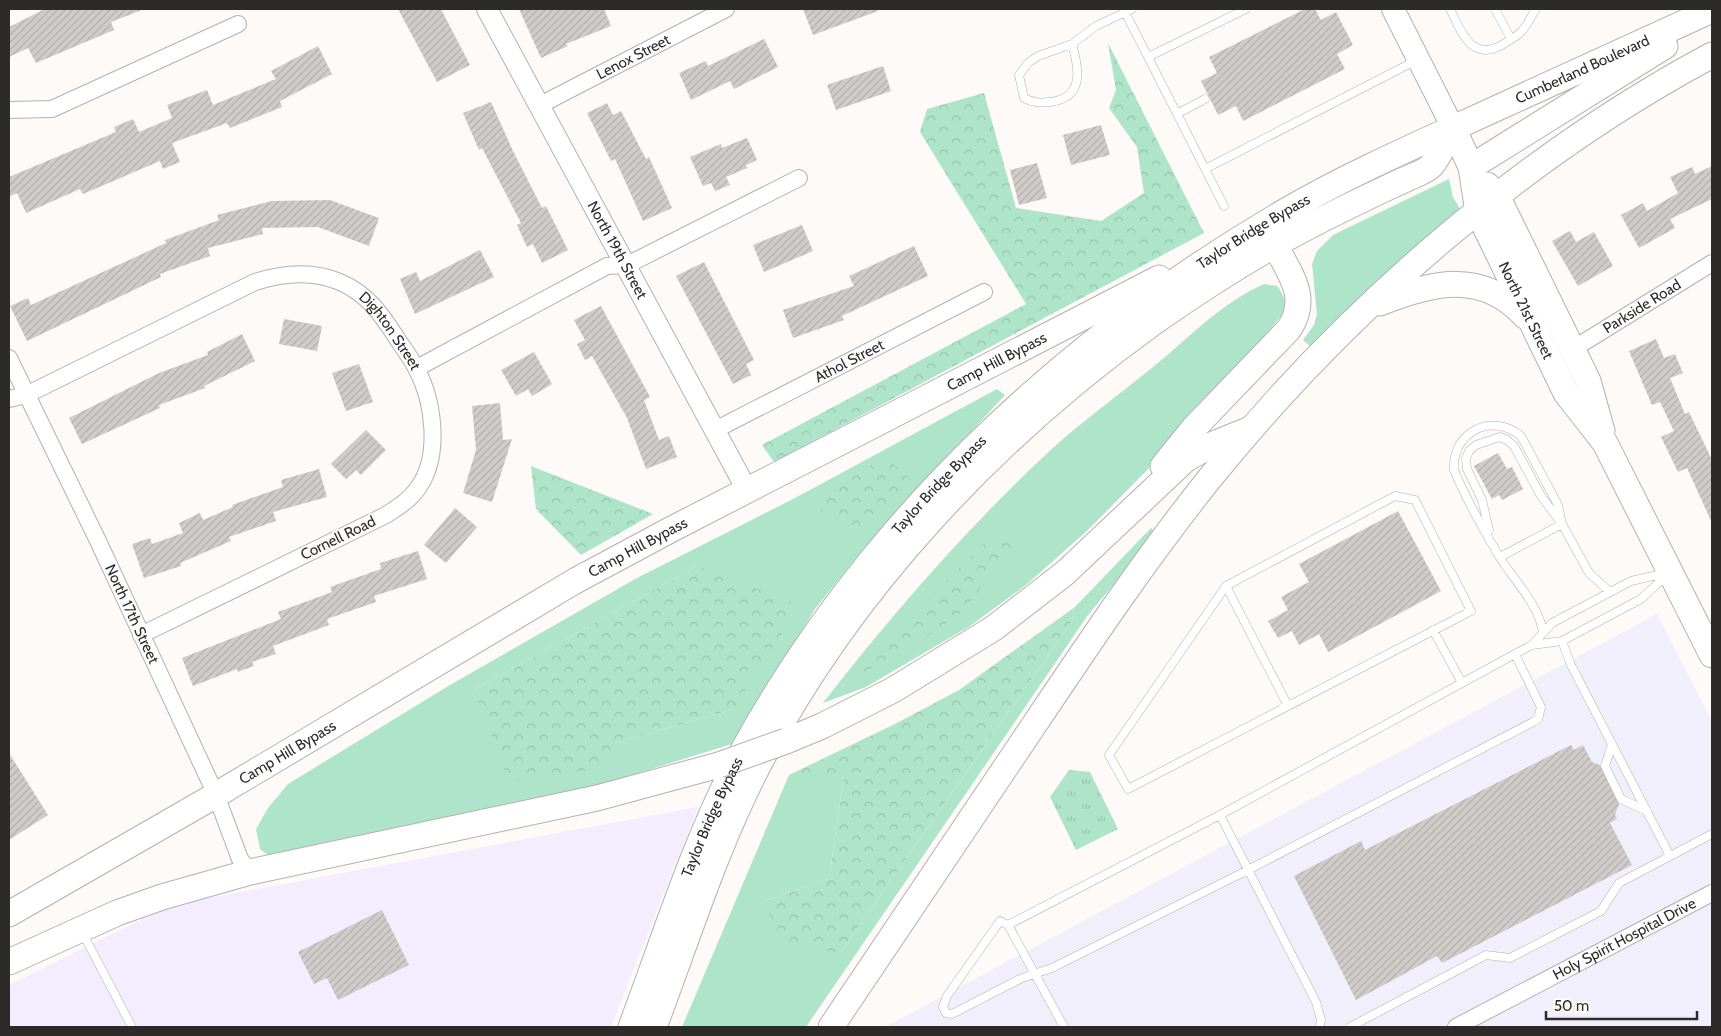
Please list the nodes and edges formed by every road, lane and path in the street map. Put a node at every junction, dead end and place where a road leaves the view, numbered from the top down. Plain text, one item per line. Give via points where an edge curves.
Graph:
1 (487, 9) edge
2 (726, 9) edge
3 (1246, 9) edge
4 (1393, 9) edge
5 (1450, 9) edge
6 (1495, 9) edge
7 (1536, 9) edge
8 (1128, 10) edge
9 (1712, 10) edge
10 (1712, 17) edge
11 (238, 24) dead end
12 (1510, 39) junction
13 (1072, 44) junction
14 (1712, 55) edge
15 (1148, 57) junction
16 (1419, 60) junction
17 (1205, 99) dead end
18 (540, 105) junction
19 (9, 110) edge
20 (1177, 114) junction
21 (1453, 128) junction
22 (1470, 167) junction
23 (1205, 169) junction
24 (800, 178) dead end
25 (1498, 196) junction
26 (1224, 206) dead end
27 (1478, 212) junction
28 (1283, 213) junction
29 (1275, 245) junction
30 (1712, 263) edge
31 (627, 265) junction
32 (984, 292) dead end
33 (1369, 307) junction
34 (1533, 324) junction
35 (1573, 350) junction
36 (9, 358) edge
37 (416, 368) junction
38 (26, 395) junction
39 (9, 399) edge
40 (1252, 428) junction
41 (715, 430) junction
42 (1605, 443) junction
43 (747, 490) junction
44 (1562, 524) junction
45 (1106, 536) junction
46 (1490, 540) junction
47 (1500, 557) junction
48 (1670, 572) junction
49 (1226, 586) junction
50 (1610, 592) junction
51 (1433, 630) junction
52 (1543, 633) junction
53 (141, 635) junction
54 (1562, 641) junction
55 (1532, 645) junction
56 (1515, 654) junction
57 (1712, 655) edge
58 (1461, 681) junction
59 (1288, 706) junction
60 (1612, 744) junction
61 (216, 795) junction
62 (1647, 811) junction
63 (1220, 815) junction
64 (1712, 834) edge
65 (1670, 856) junction
66 (1248, 870) junction
67 (250, 872) junction
68 (1712, 893) edge
69 (9, 914) edge
70 (1008, 925) junction
71 (79, 928) junction
72 (9, 962) edge
73 (1034, 974) junction
74 (132, 1027) edge
75 (631, 1027) edge
76 (654, 1027) edge
77 (831, 1027) edge
78 (1064, 1027) edge
79 (1320, 1027) edge
80 (1350, 1027) edge
81 (1456, 1027) edge

1 - 18 street, North 19th Street
2 - 18 street, Lenox Street
3 - 15 lane
4 - 16 main road, North 21st Street
5 - 12 lane via 1464,36 1476,48 1494,49
6 - 12 lane
7 - 12 lane via 1522,31
8 - 13 lane via 1096,26
8 - 15 lane
9 - 21 main road, Cumberland Boulevard
10 - 22 main road
11 - 19 street via 52,109
13 - 13 lane via 1028,63 1019,75 1024,98 1032,102 1054,101 1074,90 1078,62
14 - 25 main road via 1599,122
15 - 20 lane
16 - 21 main road, North 21st Street
16 - 23 lane
17 - 20 lane
18 - 31 street, North 19th Street
20 - 23 lane
21 - 22 main road, North 21st Street
21 - 28 main road, Taylor Bridge Bypass
21 - 29 main road via 1430,168
22 - 25 main road, North 21st Street
22 - 27 main road, North 21st Street
23 - 26 lane
24 - 31 street, Dighton Street
25 - 27 main road
25 - 35 main road, North 21st Street
27 - 33 main road
27 - 34 main road, North 21st Street
28 - 43 main road, Camp Hill Bypass
28 - 75 main road, Taylor Bridge Bypass via 1159,294 1056,371 973,446 863,571 797,661 740,757 695,859
29 - 45 main road via 1297,290 1299,309 1295,320 1193,429
29 - 76 main road via 1155,322 1070,388 988,462 879,583 814,672 758,766 714,866
30 - 35 street, Parkside Road
31 - 37 street, Dighton Street via 607,266
31 - 41 street, North 19th Street
32 - 41 street, Athol Street
33 - 34 main road via 1426,287 1462,284 1499,295
33 - 40 main road
34 - 42 main road, North 21st Street via 1566,392
35 - 42 main road, North 21st Street via 1588,382
36 - 38 street, North 17th Street
37 - 38 street, Dighton Street via 368,299 341,282 301,273 277,275 255,282
37 - 53 street, Cornell Road via 430,410 433,444 426,474 404,504
38 - 39 street, Dighton Street
38 - 53 street, North 17th Street
40 - 45 main road via 1186,459
40 - 77 main road via 1126,588
41 - 43 street, North 19th Street
42 - 48 main road, North 21st Street
43 - 61 main road, Camp Hill Bypass via 575,581
44 - 46 lane via 1541,496 1514,446 1500,437 1492,438 1468,451 1466,459 1467,469 1482,500
44 - 46 lane via 1558,506 1521,436 1500,424 1486,426 1472,432 1459,445 1454,456 1454,470
44 - 47 lane
44 - 50 lane via 1589,573
45 - 67 main road, bridge via 1025,606 974,641 893,690 786,741 719,765 605,796
46 - 47 lane
47 - 52 lane via 1535,609
48 - 50 lane via 1631,581
48 - 54 lane via 1641,599
48 - 57 main road, North 21st Street
49 - 51 lane via 1395,496 1415,500 1471,611
49 - 59 lane
49 - 59 lane via 1109,755 1128,789
50 - 52 lane via 1552,623
51 - 58 lane
51 - 59 lane
52 - 55 lane
53 - 61 street, North 17th Street
54 - 55 lane
54 - 60 lane
55 - 56 lane
56 - 58 lane
56 - 66 lane via 1541,707 1538,719
58 - 63 lane
60 - 62 lane
60 - 62 lane via 1605,766 1621,799
61 - 67 street, North 17th Street via 240,859
61 - 69 main road, Camp Hill Bypass
62 - 65 lane
63 - 66 lane
63 - 70 lane
64 - 65 lane
65 - 80 lane via 1618,883 1601,912 1510,958 1486,955
66 - 73 lane
66 - 79 lane via 1316,1002
67 - 71 main road via 162,897
68 - 81 street, Holy Spirit Hospital Drive
70 - 73 lane
70 - 73 lane via 1000,921 947,996 944,1011 952,1014
71 - 72 main road
71 - 74 lane
73 - 78 lane

